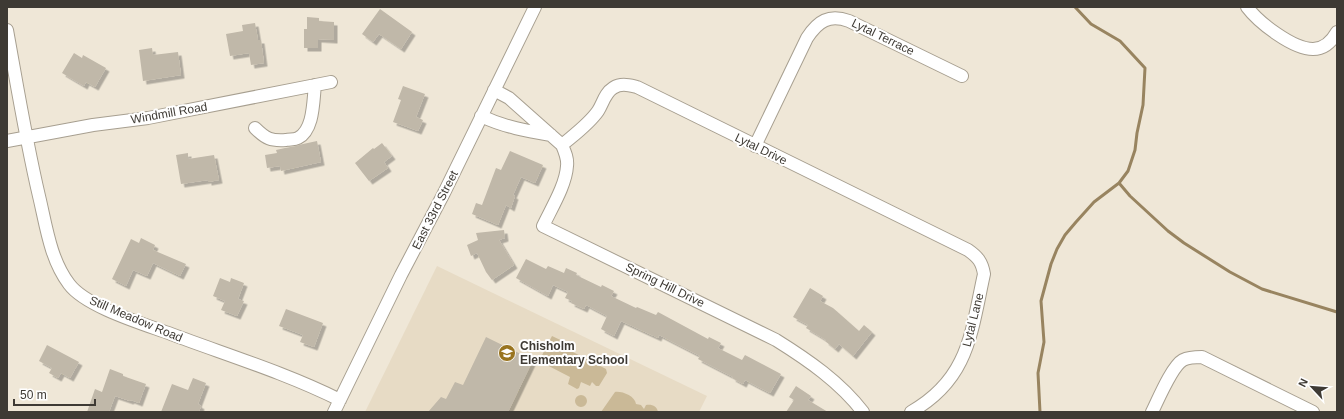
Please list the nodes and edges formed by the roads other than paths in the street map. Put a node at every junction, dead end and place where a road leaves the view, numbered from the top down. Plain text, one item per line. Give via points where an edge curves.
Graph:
1 (535, 7) edge
2 (1247, 7) edge
3 (7, 30) edge
4 (1337, 32) edge
5 (962, 76) dead end
6 (330, 82) dead end
7 (315, 85) junction
8 (494, 90) junction
9 (481, 116) junction
10 (256, 128) dead end
11 (551, 135) junction
12 (26, 138) junction
13 (7, 141) edge
14 (562, 145) junction
15 (755, 146) junction
16 (977, 256) joint
17 (340, 400) junction
18 (334, 412) edge
19 (863, 412) edge
20 (911, 412) edge
21 (1152, 412) edge
22 (1313, 412) edge

1 - 8 street, East 33rd Street
2 - 4 street via 1271,30 1307,48 1325,46 1333,40
3 - 12 street, Still Meadow Road
5 - 15 street, Lytal Terrace via 849,21 832,18 823,21 814,27 807,38
6 - 7 street, Windmill Road
7 - 10 street via 310,125 304,134 296,139 270,140 262,136
7 - 12 street, Windmill Road via 148,118
8 - 9 street, East 33rd Street
8 - 11 street via 508,98
9 - 11 street via 497,124
9 - 17 street, East 33rd Street
11 - 14 street
12 - 13 street, Windmill Road
12 - 17 street, Still Meadow Road via 48,237 59,267 70,285 90,302 307,384
14 - 15 street, Lytal Drive via 588,123 609,91 619,85 627,85
14 - 19 street, Spring Hill Drive via 567,166 565,178 542,226 776,340 830,377
15 - 16 street, Lytal Drive
16 - 20 street, Lytal Lane via 984,274 968,347 946,384 928,402
17 - 18 street, East 33rd Street
21 - 22 street via 1182,360 1202,357

